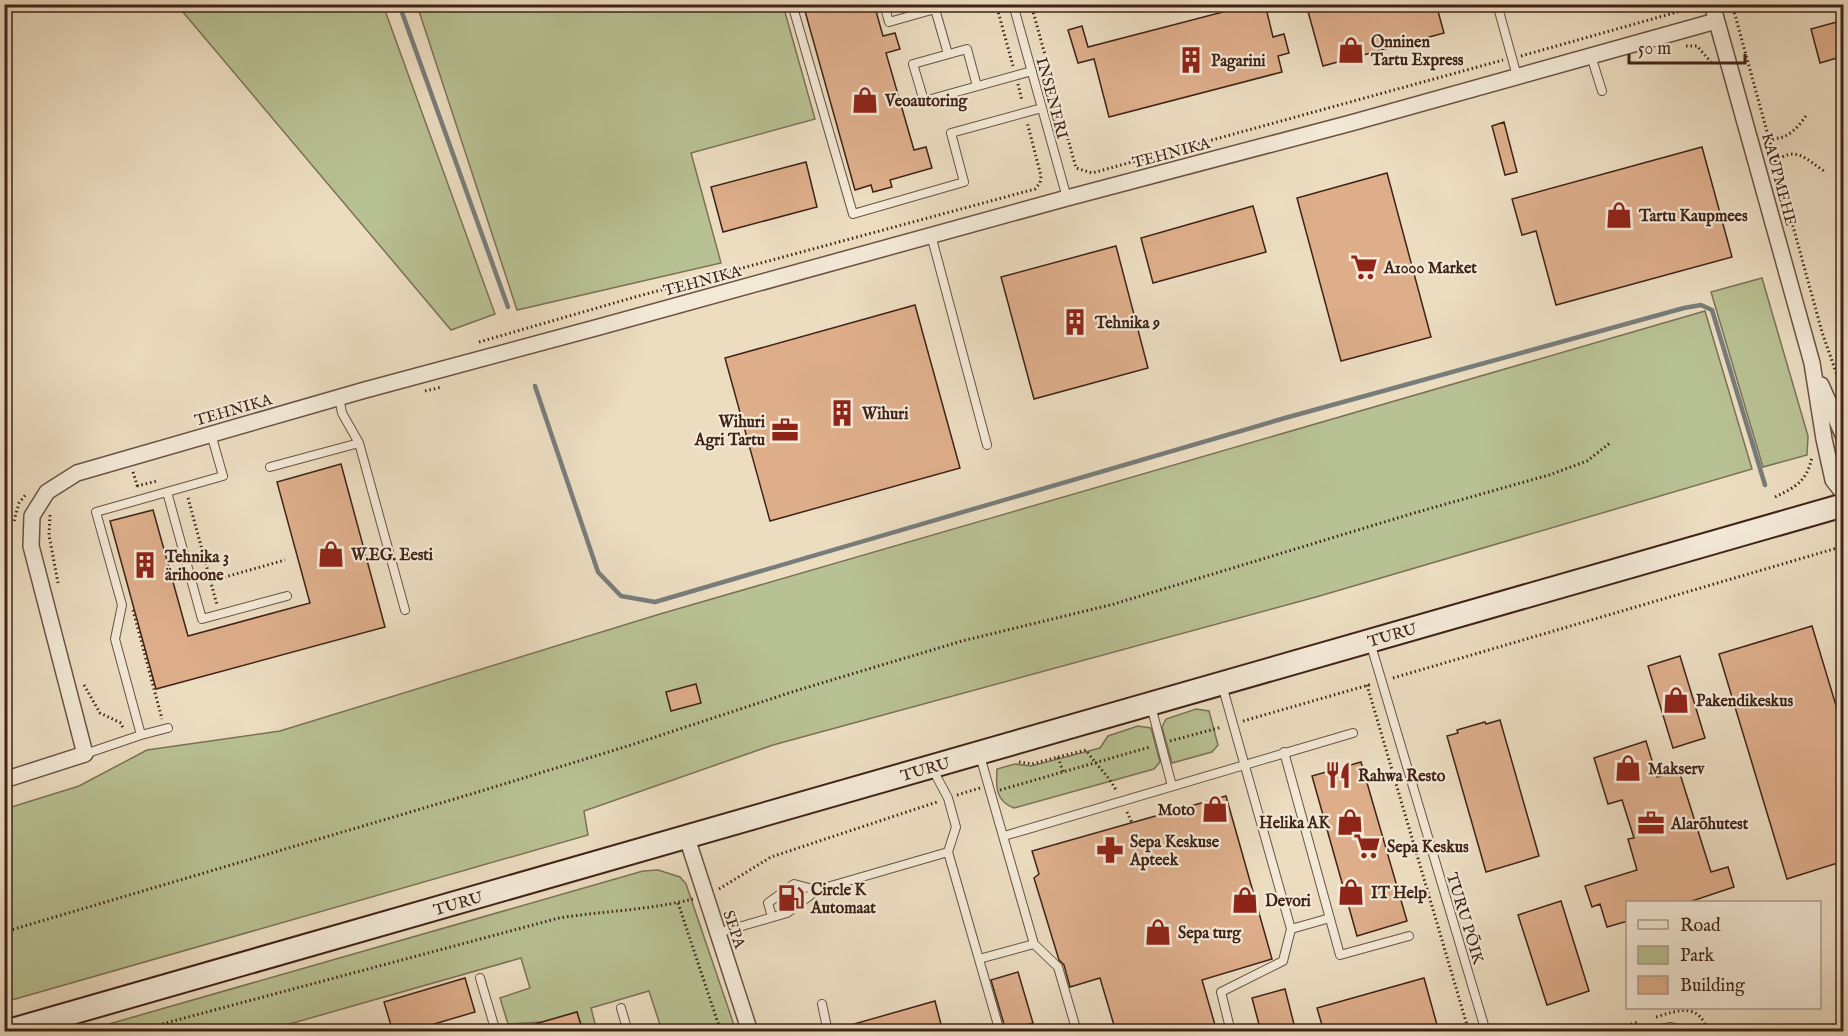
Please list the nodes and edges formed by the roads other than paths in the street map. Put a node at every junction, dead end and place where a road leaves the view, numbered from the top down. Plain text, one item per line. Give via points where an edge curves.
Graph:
1 (792, 4) edge
2 (884, 4) edge
3 (1013, 4) edge
4 (1497, 4) edge
5 (1712, 4) edge
6 (1716, 21) junction
7 (948, 54) junction
8 (1591, 56) junction
9 (1032, 71) junction
10 (1517, 76) junction
11 (977, 86) junction
12 (1602, 92) dead end
13 (1042, 108) junction
14 (1066, 198) junction
15 (931, 235) junction
16 (1812, 363) junction
17 (339, 397) junction
18 (211, 434) junction
19 (1844, 437) edge
20 (359, 443) junction
21 (987, 445) dead end
22 (270, 467) dead end
23 (167, 492) junction
24 (1844, 494) edge
25 (1844, 505) edge
26 (287, 596) dead end
27 (405, 610) dead end
28 (1369, 641) junction
29 (1221, 684) junction
30 (1150, 704) junction
31 (168, 728) dead end
32 (1353, 733) dead end
33 (141, 735) junction
34 (979, 752) junction
35 (1284, 752) junction
36 (85, 754) junction
37 (1244, 764) junction
38 (931, 766) junction
39 (4, 780) edge
40 (1172, 786) junction
41 (1004, 836) junction
42 (687, 838) junction
43 (948, 852) junction
44 (817, 890) junction
45 (772, 917) junction
46 (1330, 918) junction
47 (1291, 929) junction
48 (718, 933) junction
49 (1409, 936) dead end
50 (1034, 944) junction
51 (979, 959) junction
52 (480, 978) dead end
53 (822, 1004) dead end
54 (621, 1008) dead end
55 (5, 1032) edge
56 (496, 1032) edge
57 (628, 1032) edge
58 (750, 1032) edge
59 (828, 1032) edge
60 (1000, 1032) edge
61 (1077, 1032) edge
62 (1231, 1032) edge
63 (1486, 1032) edge
64 (1645, 1032) edge
65 (1689, 1032) edge

1 - 13 lane via 853,214 964,182 951,134
2 - 7 lane via 889,22 935,9
3 - 9 lane, INSENERI
4 - 10 lane
5 - 6 street, KAUPMEHE
6 - 8 street, TEHNIKA
6 - 16 street, KAUPMEHE
7 - 11 lane via 967,49
7 - 11 lane via 913,63 924,101
8 - 10 street, TEHNIKA
8 - 12 lane
9 - 11 lane
9 - 13 lane, INSENERI
10 - 14 street, TEHNIKA
13 - 14 lane, INSENERI
14 - 15 street, TEHNIKA
15 - 17 street, TEHNIKA
15 - 21 lane
16 - 19 street, KAUPMEHE
16 - 24 street, KAUPMEHE via 1833,480
17 - 18 street, TEHNIKA
17 - 20 lane via 342,413
18 - 23 lane via 223,476
18 - 36 street, TEHNIKA via 77,473 47,492 32,516 31,546
20 - 22 lane
20 - 27 lane
23 - 26 lane via 202,619
23 - 33 lane via 96,512 122,605 116,639
25 - 28 main road, TURU
28 - 29 main road, TURU
28 - 63 lane, TURU PÕIK
29 - 30 main road, TURU
29 - 37 lane
30 - 34 main road, TURU
30 - 40 lane
31 - 33 lane
32 - 35 lane
33 - 36 lane
34 - 38 main road, TURU
34 - 41 lane
35 - 37 lane
35 - 46 lane
36 - 39 street
37 - 40 lane
37 - 47 lane
38 - 42 main road, TURU
38 - 43 lane via 948,798 956,827
40 - 41 lane
41 - 50 lane
42 - 48 street, SEPA
42 - 55 main road, TURU
43 - 44 lane
43 - 51 lane
44 - 45 lane via 787,913
44 - 45 lane via 794,884 768,903
45 - 48 lane
46 - 47 lane
46 - 49 lane via 1341,955
47 - 62 lane via 1283,961 1221,992
48 - 58 street, SEPA
50 - 51 lane
50 - 61 lane via 1058,967
51 - 60 lane
52 - 56 lane
53 - 59 lane
54 - 57 lane
64 - 65 lane via 1671,1026

